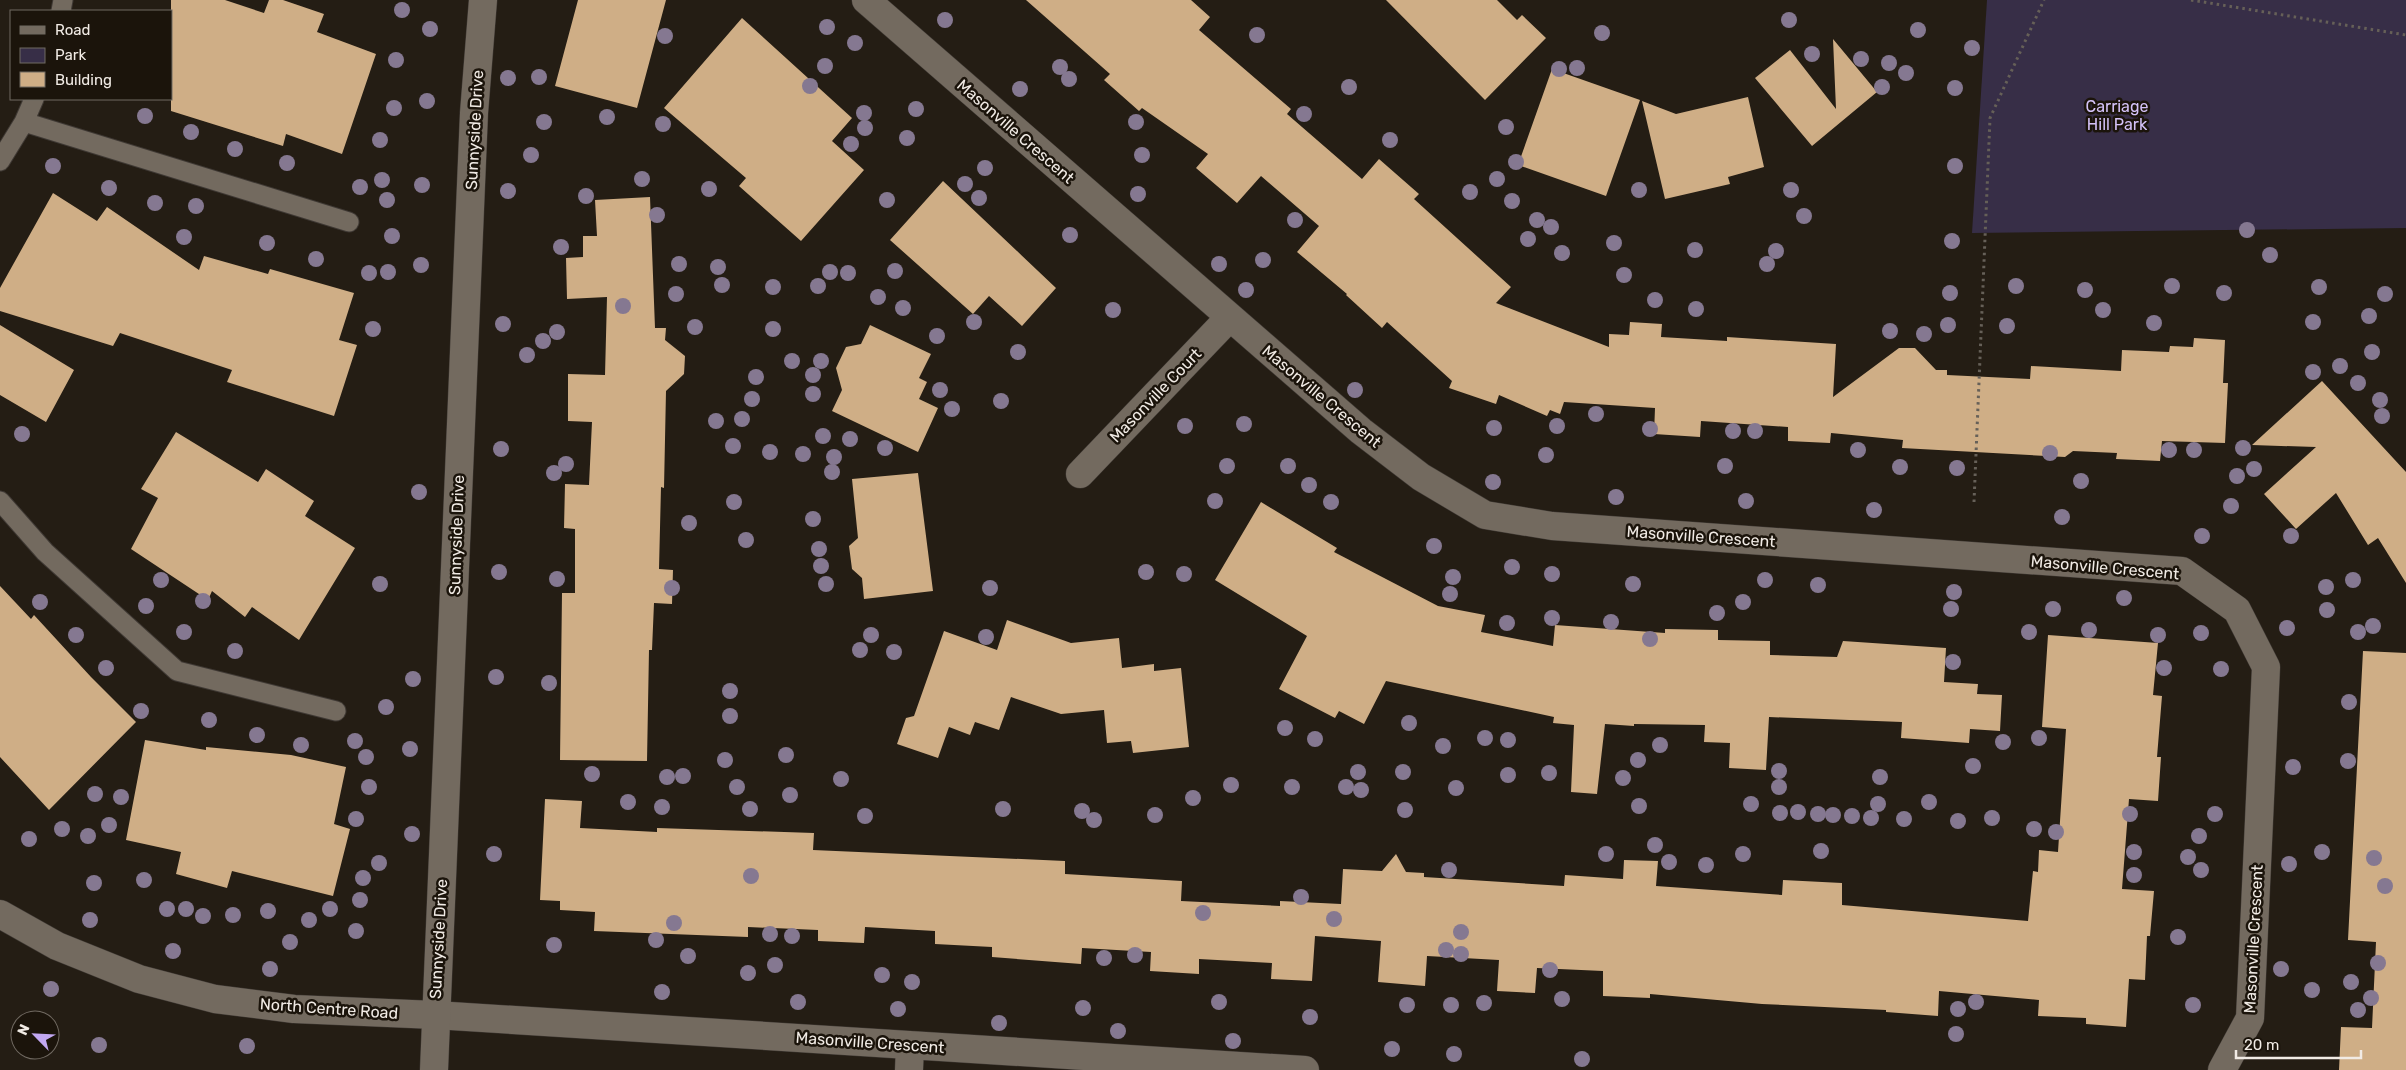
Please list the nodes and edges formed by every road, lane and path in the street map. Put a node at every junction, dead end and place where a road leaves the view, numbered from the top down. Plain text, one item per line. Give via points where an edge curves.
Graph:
1 (483, 0) edge
2 (866, 0) edge
3 (2048, 0) edge
4 (2191, 0) edge
5 (2043, 1) edge
6 (2406, 35) edge
7 (34, 100) edge
8 (24, 122) junction
9 (0, 161) edge
10 (349, 222) dead end
11 (1230, 317) junction
12 (1080, 474) dead end
13 (0, 501) edge
14 (1974, 502) dead end
15 (336, 711) dead end
16 (0, 914) edge
17 (435, 1014) junction
18 (910, 1057) edge
19 (434, 1070) edge
20 (1305, 1070) edge
21 (2222, 1070) edge

1 - 17 street, Sunnyside Drive via 474,113
2 - 11 street, Masonville Crescent
3 - 5 path
4 - 6 path
5 - 14 path via 1990,118
7 - 8 lane
8 - 9 lane
8 - 10 lane
11 - 12 street, Masonville Court
11 - 21 street, Masonville Crescent via 1360,431 1422,477 1485,515 1552,526 2182,571 2237,610 2266,667 2250,1018
13 - 15 lane via 44,552 177,670
16 - 17 street, North Centre Road via 57,946 139,979 215,999 294,1009
17 - 18 street, Masonville Crescent
17 - 19 street, Sunnyside Drive
18 - 20 street, Masonville Crescent

